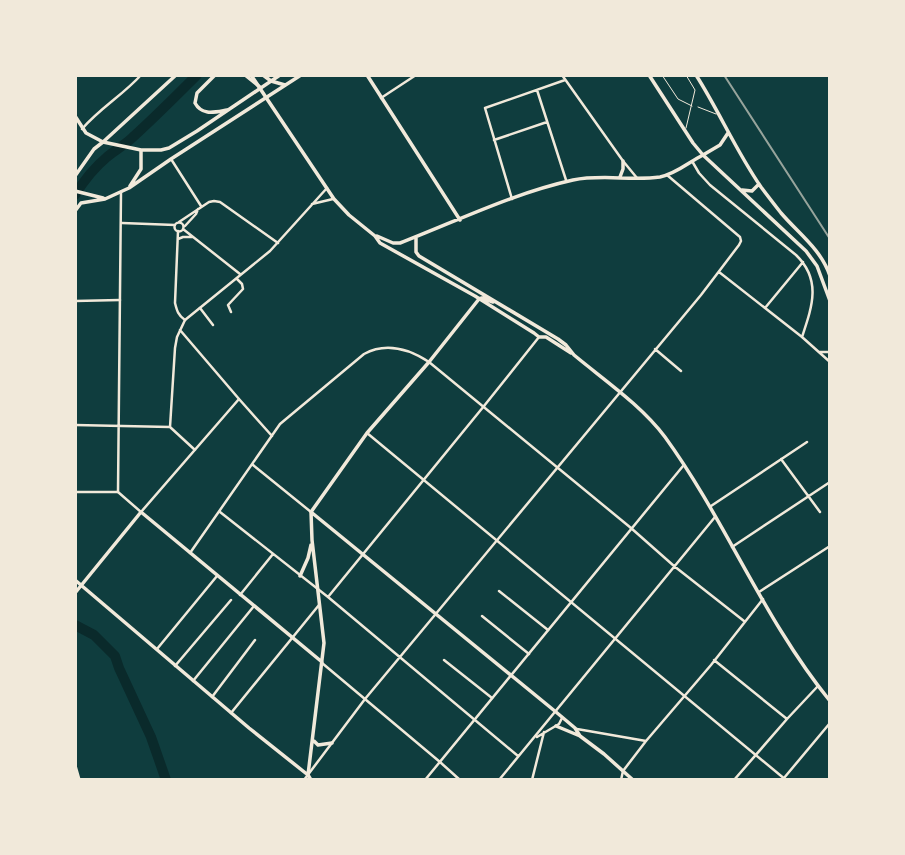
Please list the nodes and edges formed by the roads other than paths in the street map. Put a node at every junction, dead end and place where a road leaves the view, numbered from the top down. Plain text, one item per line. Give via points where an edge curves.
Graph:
1 (141, 75) edge
2 (176, 75) edge
3 (215, 75) edge
4 (245, 75) edge
5 (251, 75) edge
6 (263, 75) edge
7 (280, 75) edge
8 (301, 75) edge
9 (367, 75) edge
10 (416, 75) edge
11 (562, 75) edge
12 (649, 75) edge
13 (662, 75) edge
14 (686, 75) edge
15 (696, 75) edge
16 (565, 80) junction
17 (271, 81) junction
18 (285, 85) junction
19 (260, 88) junction
20 (537, 90) junction
21 (266, 97) junction
22 (381, 98) junction
23 (692, 106) junction
24 (698, 107) dead end
25 (229, 110) junction
26 (718, 114) junction
27 (75, 116) edge
28 (547, 122) junction
29 (82, 128) junction
30 (685, 131) junction
31 (728, 133) junction
32 (494, 140) junction
33 (105, 142) junction
34 (140, 150) junction
35 (703, 155) junction
36 (171, 159) junction
37 (623, 161) junction
38 (692, 161) junction
39 (667, 175) junction
40 (75, 176) edge
41 (620, 177) junction
42 (637, 178) junction
43 (566, 182) junction
44 (760, 184) junction
45 (129, 188) junction
46 (327, 188) junction
47 (740, 189) junction
48 (75, 191) edge
49 (121, 192) junction
50 (105, 199) junction
51 (334, 199) junction
52 (512, 199) junction
53 (312, 204) junction
54 (199, 208) junction
55 (75, 211) edge
56 (456, 212) junction
57 (460, 220) junction
58 (122, 223) junction
59 (177, 224) junction
60 (792, 225) junction
61 (183, 228) junction
62 (435, 229) junction
63 (178, 231) junction
64 (786, 232) junction
65 (375, 236) junction
66 (192, 237) junction
67 (416, 237) junction
68 (177, 240) junction
69 (278, 243) junction
70 (803, 262) junction
71 (719, 272) junction
72 (240, 274) junction
73 (830, 276) edge
74 (236, 277) junction
75 (479, 299) junction
76 (120, 300) junction
77 (75, 301) edge
78 (830, 301) edge
79 (200, 308) junction
80 (509, 308) junction
81 (765, 308) junction
82 (232, 312) dead end
83 (186, 320) junction
84 (213, 325) dead end
85 (180, 330) junction
86 (539, 337) junction
87 (803, 337) junction
88 (655, 349) junction
89 (818, 352) junction
90 (830, 352) edge
91 (574, 355) junction
92 (429, 362) junction
93 (830, 362) edge
94 (681, 371) dead end
95 (618, 392) junction
96 (239, 399) junction
97 (484, 406) junction
98 (75, 425) edge
99 (119, 425) junction
100 (170, 426) junction
101 (367, 433) junction
102 (272, 436) junction
103 (807, 442) dead end
104 (195, 450) junction
105 (781, 458) junction
106 (253, 465) junction
107 (683, 466) junction
108 (557, 467) junction
109 (424, 479) junction
110 (830, 482) edge
111 (75, 492) edge
112 (118, 492) junction
113 (809, 497) junction
114 (709, 508) junction
115 (141, 512) junction
116 (220, 512) junction
117 (311, 512) junction
118 (820, 512) dead end
119 (715, 516) junction
120 (631, 528) junction
121 (312, 540) junction
122 (496, 541) junction
123 (830, 546) edge
124 (732, 547) junction
125 (190, 553) junction
126 (363, 553) junction
127 (273, 554) junction
128 (674, 566) junction
129 (218, 576) junction
130 (300, 576) junction
131 (75, 580) edge
132 (81, 585) junction
133 (317, 589) junction
134 (499, 591) dead end
135 (75, 593) edge
136 (759, 593) junction
137 (240, 595) junction
138 (328, 597) junction
139 (763, 599) junction
140 (231, 600) dead end
141 (570, 602) junction
142 (319, 605) junction
143 (254, 606) junction
144 (436, 613) junction
145 (482, 616) dead end
146 (744, 621) junction
147 (548, 630) junction
148 (292, 638) junction
149 (614, 638) junction
150 (255, 640) dead end
151 (156, 650) junction
152 (529, 654) junction
153 (399, 658) junction
154 (444, 660) dead end
155 (714, 660) junction
156 (322, 662) junction
157 (175, 666) junction
158 (511, 676) junction
159 (193, 681) junction
160 (818, 686) junction
161 (684, 695) junction
162 (212, 697) junction
163 (492, 698) junction
164 (365, 699) junction
165 (830, 701) edge
166 (556, 712) junction
167 (231, 713) junction
168 (562, 718) junction
169 (549, 719) junction
170 (787, 719) junction
171 (475, 720) junction
172 (830, 723) edge
173 (555, 726) junction
174 (575, 729) junction
175 (544, 732) junction
176 (313, 735) junction
177 (580, 736) junction
178 (534, 738) junction
179 (646, 741) junction
180 (332, 743) junction
181 (756, 754) junction
182 (518, 756) junction
183 (440, 762) junction
184 (75, 766) edge
185 (623, 771) junction
186 (309, 778) edge
187 (785, 779) edge
188 (79, 780) edge
189 (304, 780) edge
190 (425, 780) edge
191 (460, 780) edge
192 (499, 780) edge
193 (533, 780) edge
194 (621, 780) edge
195 (633, 780) edge
196 (734, 780) edge

1 - 29 street
2 - 33 main road
3 - 25 main road via 197,93 197,107 210,113
4 - 19 main road
5 - 19 main road
6 - 17 main road
7 - 17 main road
8 - 18 main road
9 - 22 main road
10 - 22 street
11 - 16 street
12 - 30 main road
13 - 23 lane via 679,100
14 - 23 lane via 695,90
15 - 26 main road
16 - 20 street
16 - 37 street
17 - 18 main road
17 - 19 main road
18 - 21 main road
19 - 21 main road
19 - 25 main road
20 - 28 street
20 - 32 street via 487,107
21 - 36 main road
21 - 46 main road
22 - 56 main road
23 - 30 lane
24 - 26 lane
25 - 34 main road via 169,148
26 - 31 main road
27 - 29 main road
28 - 32 street
28 - 43 street
29 - 33 main road
30 - 35 main road
31 - 35 main road via 720,145
31 - 44 main road
32 - 52 street
33 - 34 main road
33 - 40 main road via 94,149
34 - 45 main road via 141,169
35 - 38 main road
35 - 47 main road
36 - 45 main road
36 - 54 street
37 - 41 main road
37 - 42 street
38 - 39 main road
38 - 70 street via 710,185
39 - 42 main road
39 - 71 street via 740,237
41 - 42 main road
41 - 43 main road
43 - 52 main road
44 - 47 main road via 752,191
44 - 60 main road
45 - 49 main road
46 - 51 main road
46 - 53 street
47 - 64 main road
48 - 50 main road
49 - 50 main road
49 - 58 street
50 - 55 main road via 81,203
51 - 53 street
51 - 65 main road
52 - 57 main road
53 - 69 street
54 - 59 street
54 - 61 street
54 - 69 street via 220,202
56 - 57 main road
56 - 62 main road via 453,220
57 - 62 main road
58 - 59 street
58 - 76 street
59 - 61 street
59 - 63 street
60 - 64 main road
60 - 73 main road via 816,249
61 - 63 street
61 - 66 street
62 - 67 main road
63 - 68 street
64 - 78 main road via 812,258
65 - 67 main road via 393,243
65 - 75 main road
66 - 68 street
66 - 72 street
67 - 80 main road via 419,256
68 - 83 street via 175,303
69 - 72 street
70 - 81 street
70 - 87 street via 810,273 812,301
71 - 81 street
71 - 88 street
72 - 74 street
74 - 79 street
74 - 82 street via 243,289 228,305
75 - 80 main road
75 - 86 main road
75 - 92 main road
76 - 77 street
76 - 99 street
79 - 83 street
79 - 84 street
80 - 91 main road via 558,339
81 - 87 street
83 - 85 street
85 - 96 street
85 - 100 street
86 - 91 main road
86 - 97 street
87 - 89 street
88 - 94 street
88 - 95 street
89 - 90 street
89 - 93 street
91 - 95 main road
92 - 97 street
92 - 101 main road
92 - 102 street via 404,349 371,350 289,416
95 - 107 main road via 649,418
95 - 108 street
96 - 102 street
96 - 104 street
97 - 108 street
97 - 109 street
98 - 99 street
99 - 100 street
99 - 112 street
100 - 104 street
101 - 109 street
101 - 117 main road
102 - 106 street
103 - 105 street
104 - 115 street
105 - 113 street
105 - 114 street
106 - 116 street
106 - 117 street
107 - 114 main road
107 - 120 street
108 - 120 street
108 - 122 street
109 - 122 street
109 - 126 street
110 - 113 street
111 - 112 street
112 - 115 street
113 - 118 street
113 - 124 street
114 - 119 main road
115 - 125 main road
115 - 132 main road
116 - 125 street
116 - 127 street
117 - 121 main road
117 - 126 main road
119 - 124 main road
119 - 128 street
120 - 128 street
120 - 141 street
121 - 130 main road
121 - 133 main road
122 - 141 street
122 - 144 street
123 - 136 street
124 - 136 main road
125 - 129 main road
126 - 138 street
126 - 144 main road
127 - 130 street
127 - 137 street
128 - 146 street
128 - 149 street
129 - 137 main road
129 - 151 street
130 - 133 street
131 - 132 main road
132 - 135 main road
132 - 151 main road
133 - 138 street
133 - 142 main road
134 - 147 street
136 - 139 main road
137 - 143 main road
138 - 153 street
139 - 146 street
139 - 160 main road
140 - 157 street
141 - 147 street
141 - 149 street
142 - 148 street
142 - 156 main road
143 - 148 main road
143 - 159 street
144 - 153 street
144 - 158 main road
145 - 152 street
146 - 155 street
147 - 152 street
148 - 156 main road
148 - 167 street
149 - 161 street
149 - 166 street
150 - 162 street
151 - 157 main road
152 - 158 street
153 - 164 street
153 - 171 street
154 - 163 street
155 - 161 street
155 - 170 street
156 - 164 street
156 - 176 main road
157 - 159 main road
158 - 163 street
158 - 166 main road
159 - 162 main road
160 - 165 main road
160 - 170 street
161 - 179 street
161 - 181 street
162 - 167 main road
163 - 171 street
164 - 180 street
164 - 183 street
166 - 168 main road
166 - 169 street
167 - 186 main road
168 - 173 street
168 - 174 main road
169 - 173 street
169 - 178 street
170 - 181 street
171 - 182 street
171 - 183 street
172 - 187 street
173 - 175 street
173 - 177 main road
174 - 177 main road
174 - 179 street
175 - 178 street
175 - 193 street
176 - 180 main road via 318,745
176 - 186 main road
177 - 185 main road
178 - 182 street
179 - 185 street
180 - 186 street
181 - 187 street
181 - 196 street
182 - 192 street
183 - 190 street
183 - 191 street
184 - 188 main road
185 - 194 street
185 - 195 main road
186 - 189 street

